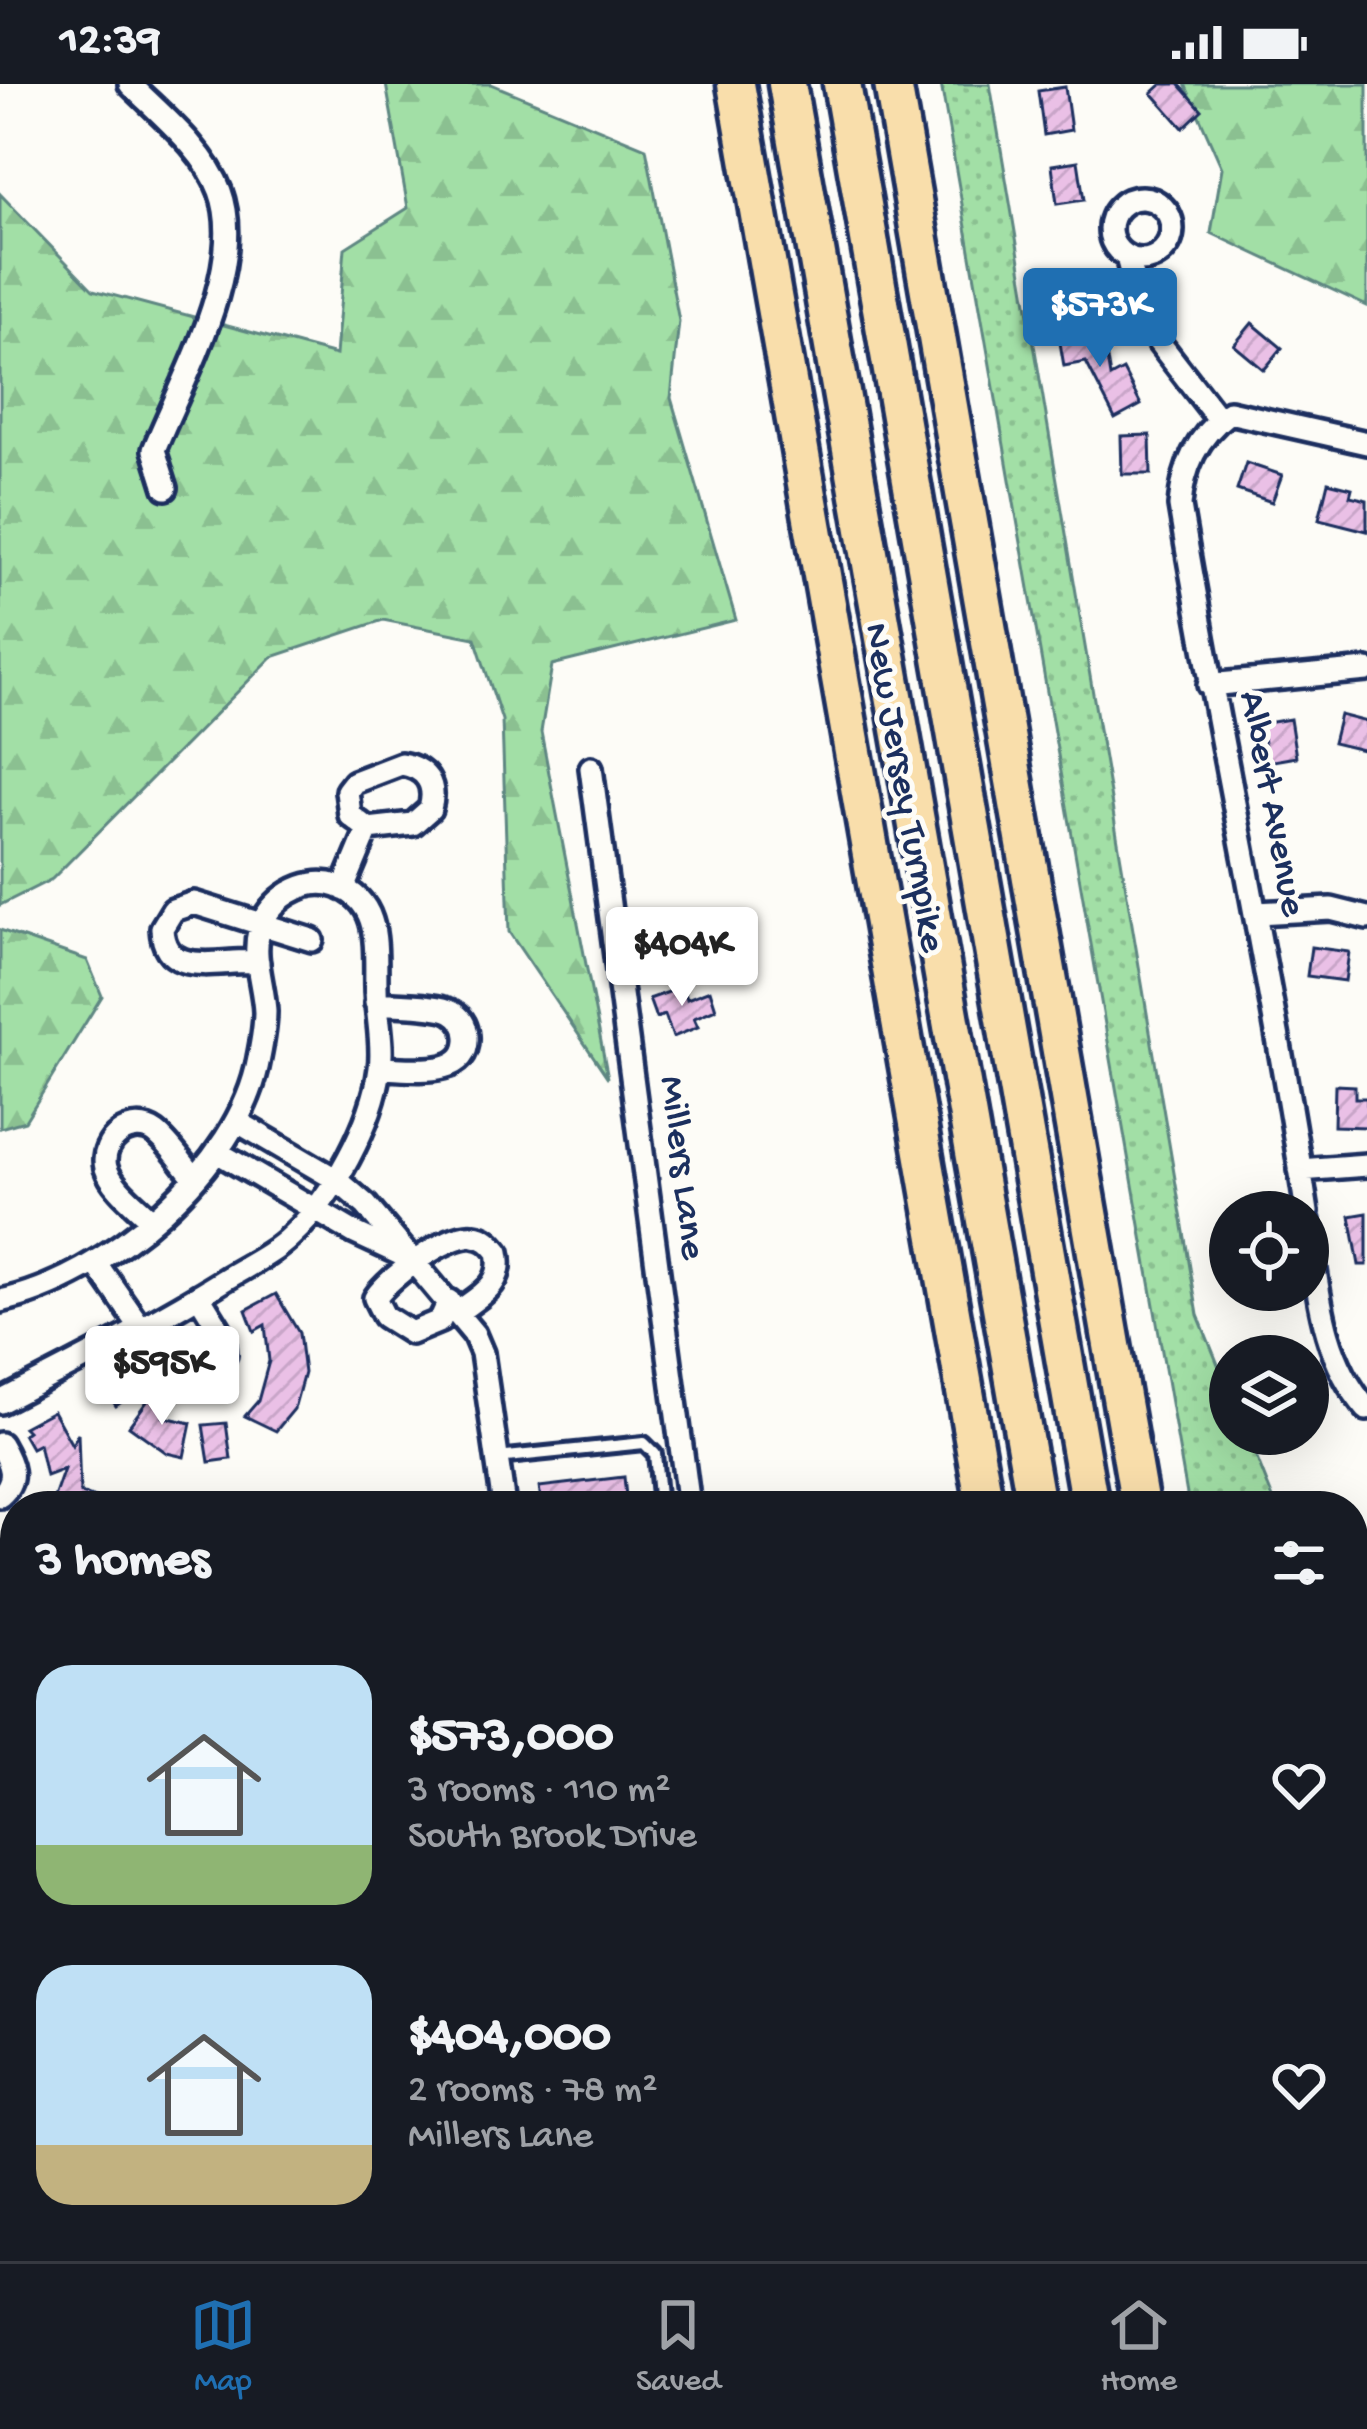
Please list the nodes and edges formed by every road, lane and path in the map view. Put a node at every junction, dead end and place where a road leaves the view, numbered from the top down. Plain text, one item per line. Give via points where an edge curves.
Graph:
1 (130, 84) edge
2 (736, 84) edge
3 (788, 84) edge
4 (842, 84) edge
5 (892, 84) edge
6 (1127, 257) dead end
7 (1219, 420) junction
8 (1367, 443) edge
9 (166, 488) dead end
10 (1367, 670) edge
11 (1210, 685) junction
12 (591, 767) dead end
13 (368, 829) dead end
14 (343, 889) junction
15 (1256, 913) junction
16 (1367, 918) edge
17 (262, 925) junction
18 (312, 940) dead end
19 (259, 962) junction
20 (376, 1003) junction
21 (381, 1067) junction
22 (238, 1122) junction
23 (218, 1152) junction
24 (1367, 1166) edge
25 (1300, 1170) junction
26 (194, 1177) junction
27 (338, 1180) junction
28 (1303, 1191) edge
29 (316, 1210) junction
30 (150, 1219) junction
31 (416, 1261) junction
32 (95, 1262) junction
33 (199, 1296) junction
34 (0, 1301) edge
35 (454, 1306) junction
36 (1321, 1311) edge
37 (142, 1328) junction
38 (0, 1402) edge
39 (1367, 1409) edge
40 (0, 1444) edge
41 (497, 1458) junction
42 (3, 1491) edge
43 (502, 1491) edge
44 (659, 1491) edge
45 (687, 1491) edge
46 (982, 1491) edge
47 (1033, 1491) edge
48 (1087, 1491) edge
49 (1137, 1491) edge

1 - 9 street via 208,168 223,209 219,291 154,450
2 - 46 highway, New Jersey Turnpike
3 - 47 highway, New Jersey Turnpike
4 - 48 highway, New Jersey Turnpike
5 - 49 highway
6 - 7 street via 1144,323
7 - 8 street via 1229,412
7 - 11 street, Albert Avenue via 1187,464 1180,506
10 - 11 street
11 - 15 street, Albert Avenue
12 - 45 street, Millers Lane
13 - 14 street
14 - 17 street via 317,882 296,889
14 - 20 street via 360,898 375,926
15 - 16 street via 1331,909
15 - 25 street, Albert Avenue
17 - 18 street
17 - 19 street
17 - 19 street via 194,903 173,910 162,928 177,961
19 - 22 street via 262,1038
20 - 21 street
20 - 21 street via 440,1007 460,1018 467,1041 463,1054 439,1069
21 - 27 street
22 - 23 street
22 - 27 street
23 - 26 street
23 - 29 street
24 - 25 street
25 - 28 street, Albert Avenue
26 - 30 street
26 - 30 street via 157,1134 119,1133 106,1151 107,1172
27 - 29 street
27 - 31 street
29 - 31 street
29 - 33 street via 281,1245
30 - 32 street
31 - 35 street
31 - 35 street via 375,1298 384,1316 412,1333
31 - 35 street via 466,1235 490,1242 498,1252 494,1285
32 - 34 street via 35,1294
32 - 37 street
33 - 37 street
33 - 37 street via 226,1342 211,1376 174,1372
35 - 41 street via 482,1353
36 - 39 street via 1341,1372
37 - 38 street
40 - 42 street via 12,1464
41 - 43 street
41 - 44 lane via 644,1442 656,1454

